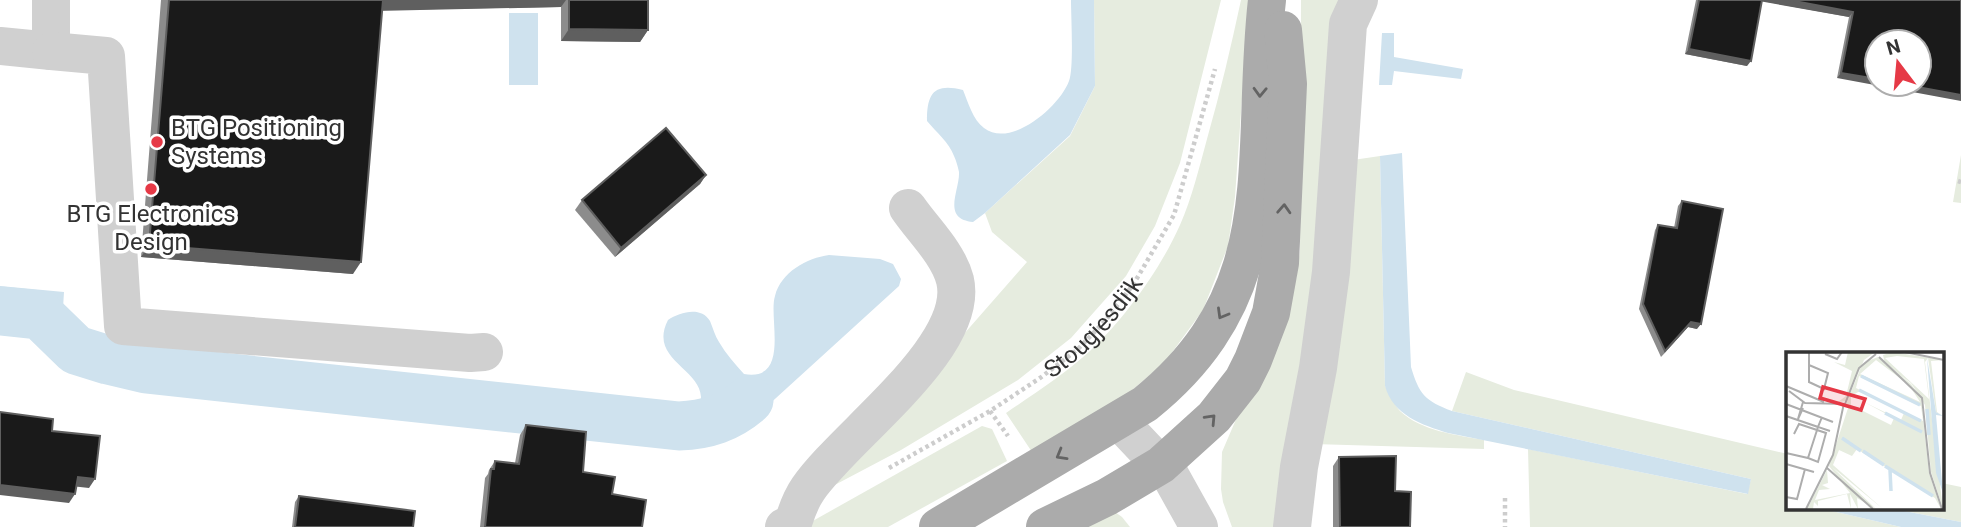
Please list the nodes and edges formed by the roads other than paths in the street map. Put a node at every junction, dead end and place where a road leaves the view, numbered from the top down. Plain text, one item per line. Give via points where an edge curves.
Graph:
1 (51, 0) edge
2 (1267, 0) edge
3 (1280, 0) edge
4 (1359, 0) edge
5 (0, 46) edge
6 (51, 51) junction
7 (908, 208) dead end
8 (484, 352) dead end
9 (1119, 421) junction
10 (1161, 465) junction
11 (789, 525) edge
12 (938, 527) edge
13 (1045, 527) edge
14 (1199, 527) edge
15 (1292, 527) edge

1 - 6 street
2 -> 9 main road via 1258,188 1248,249 1235,290 1208,338 1169,385
10 -> 3 main road via 1228,399 1253,360 1271,313 1280,263 1287,145 1288,84
4 - 15 street via 1348,24 1331,272
5 - 6 street
6 - 8 street via 106,55 122,326
7 - 11 street via 951,268 956,291 952,318 907,382 824,468
9 - 10 street
9 -> 12 main road
10 - 13 main road
10 - 14 street

